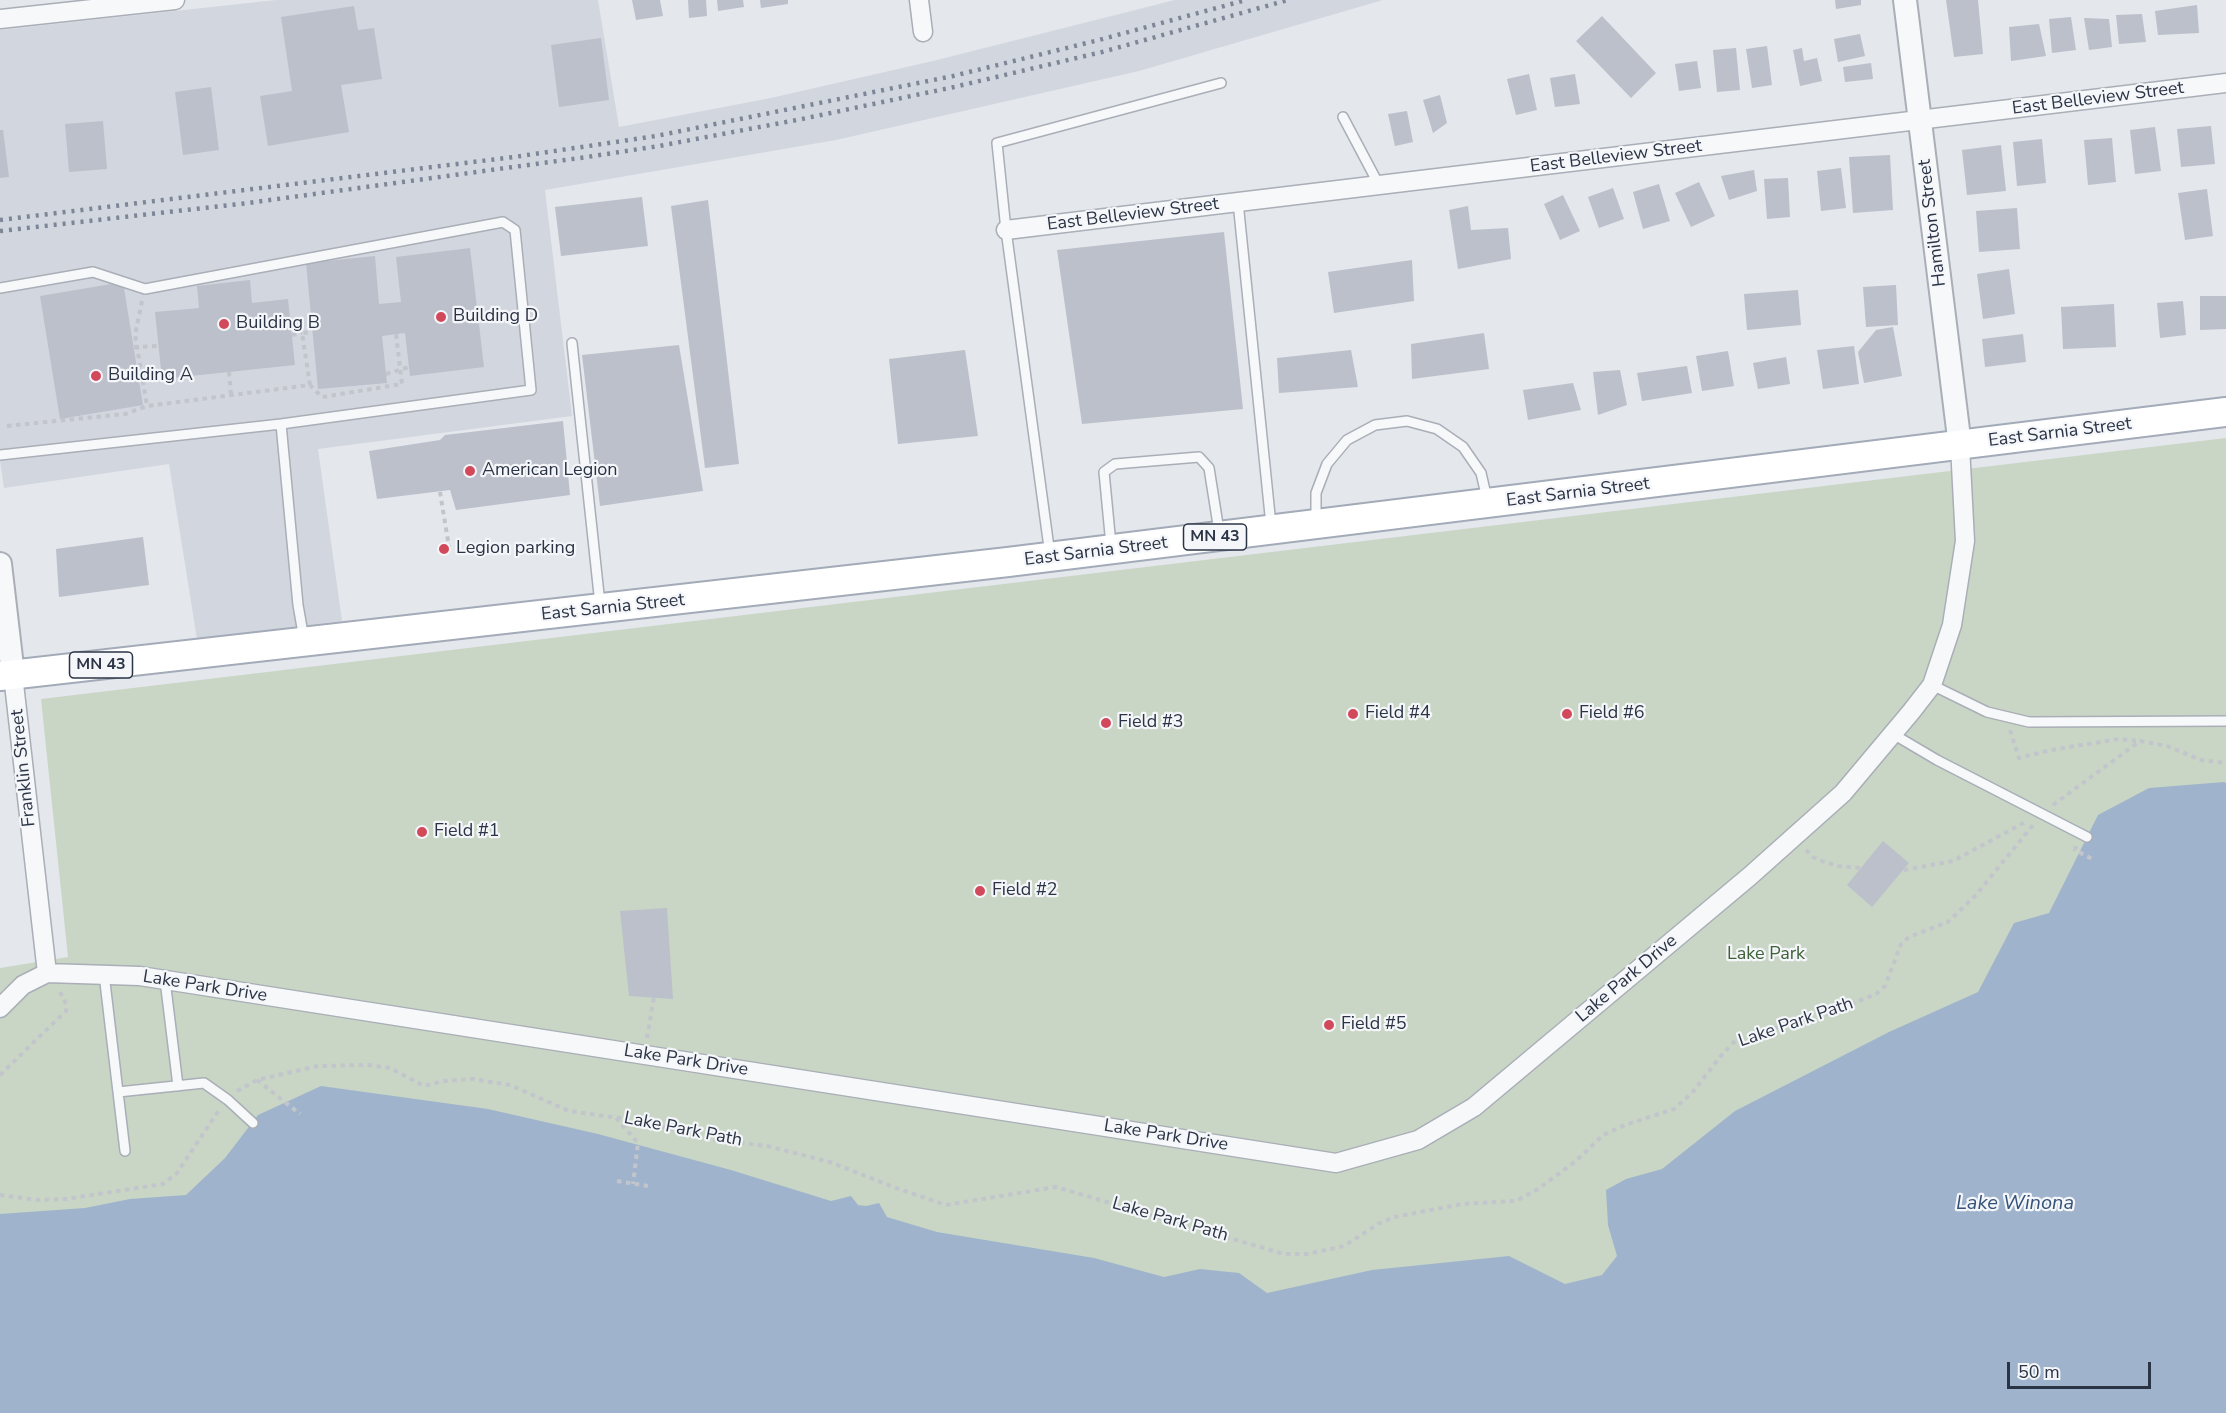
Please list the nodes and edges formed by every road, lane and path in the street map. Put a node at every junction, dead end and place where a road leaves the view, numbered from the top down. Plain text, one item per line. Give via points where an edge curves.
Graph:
1 (175, 0) edge
2 (919, 0) edge
3 (1905, 0) edge
4 (0, 19) edge
5 (923, 32) dead end
6 (1221, 83) dead end
7 (2226, 83) edge
8 (1343, 117) dead end
9 (1921, 121) junction
10 (1378, 185) junction
11 (1238, 202) junction
12 (1006, 230) junction
13 (0, 288) edge
14 (145, 289) junction
15 (312, 332) dead end
16 (302, 333) junction
17 (396, 334) dead end
18 (292, 335) dead end
19 (572, 343) dead end
20 (159, 346) dead end
21 (136, 347) junction
22 (409, 367) dead end
23 (400, 369) junction
24 (229, 372) dead end
25 (386, 374) dead end
26 (310, 385) junction
27 (231, 395) junction
28 (147, 406) junction
29 (2226, 412) edge
30 (281, 424) junction
31 (7, 426) dead end
32 (1960, 446) junction
33 (0, 455) edge
34 (440, 492) dead end
35 (1488, 504) junction
36 (1316, 525) junction
37 (1272, 531) junction
38 (1219, 537) junction
39 (449, 546) dead end
40 (1111, 550) junction
41 (1050, 557) junction
42 (0, 564) edge
43 (601, 610) junction
44 (304, 641) junction
45 (6, 675) edge
46 (1932, 685) junction
47 (2006, 717) junction
48 (2226, 722) edge
49 (1893, 734) junction
50 (2140, 741) junction
51 (2226, 763) edge
52 (2042, 813) junction
53 (1794, 837) junction
54 (2087, 837) dead end
55 (2075, 850) dead end
56 (2094, 860) dead end
57 (1861, 868) dead end
58 (1904, 870) dead end
59 (47, 973) junction
60 (104, 974) junction
61 (165, 980) junction
62 (23, 985) junction
63 (0, 988) edge
64 (654, 997) dead end
65 (0, 1008) edge
66 (644, 1055) junction
67 (0, 1075) edge
68 (257, 1080) junction
69 (178, 1086) junction
70 (118, 1092) junction
71 (228, 1100) junction
72 (300, 1114) dead end
73 (615, 1117) junction
74 (253, 1123) dead end
75 (125, 1151) dead end
76 (617, 1181) dead end
77 (633, 1184) junction
78 (648, 1186) dead end
79 (0, 1195) edge

1 - 4 street
2 - 5 street
3 - 9 street, Hamilton Street
6 - 12 lane via 998,143
7 - 9 street, East Belleview Street
8 - 10 lane
9 - 10 street, East Belleview Street
9 - 32 street, Hamilton Street
10 - 11 street, East Belleview Street
11 - 12 street, East Belleview Street
11 - 37 lane
12 - 41 lane
13 - 14 lane via 93,272
14 - 21 path
14 - 30 lane via 502,222 515,230 531,390
15 - 16 path
16 - 18 path
16 - 26 path
17 - 23 path
19 - 43 lane
20 - 21 path
21 - 28 path
22 - 23 path
23 - 25 path
23 - 26 path via 402,384 322,397
24 - 27 path
26 - 27 path
27 - 28 path
28 - 31 path via 125,414
29 - 32 main road, East Sarnia Street / MN 43
30 - 33 lane
30 - 44 lane
32 - 35 main road, East Sarnia Street / MN 43
32 - 46 street, Lake Park Drive via 1965,541 1952,625
34 - 39 path
35 - 36 main road, East Sarnia Street / MN 43
35 - 36 lane via 1481,473 1463,447 1437,429 1407,421 1375,425 1347,440 1327,464 1316,493
36 - 37 main road, East Sarnia Street / MN 43
37 - 38 main road, East Sarnia Street / MN 43
38 - 40 main road, East Sarnia Street / MN 43
38 - 40 lane via 1209,468 1199,457 1115,464 1104,472
40 - 41 main road, East Sarnia Street / MN 43
41 - 43 main road, East Sarnia Street / MN 43
42 - 45 street, Franklin Street
43 - 44 main road, East Sarnia Street / MN 43
44 - 45 main road, East Sarnia Street / MN 43
45 - 59 street, Franklin Street
46 - 47 lane
46 - 49 street, Lake Park Drive
47 - 48 lane via 2028,722
47 - 50 path via 2019,758 2119,739
49 - 52 lane
49 - 53 street, Lake Park Drive via 1843,793
50 - 51 path via 2167,746 2201,760
50 - 52 path, Lake Park Path
52 - 54 lane
52 - 58 path via 1953,861
52 - 73 path, Lake Park Path via 1976,895 1948,922 1901,944 1885,986 1876,994 1820,1017 1734,1042 1674,1109 1603,1135 1538,1190 1516,1201 1462,1204 1394,1217 1344,1246 1307,1254 1284,1254 1056,1187 946,1205 830,1162
53 - 57 path via 1812,857 1838,866
53 - 66 street, Lake Park Drive via 1474,1107 1418,1140 1336,1163
55 - 56 path
59 - 60 street, Lake Park Drive
59 - 62 street, Lake Park Drive
59 - 67 path via 63,997 66,1011
60 - 61 street, Lake Park Drive
60 - 70 lane
61 - 66 street, Lake Park Drive
61 - 69 lane
62 - 63 street
62 - 65 street, Lake Park Drive
64 - 66 path
68 - 71 path, Lake Park Path
68 - 72 path
68 - 73 path, Lake Park Path via 318,1066 368,1065 390,1068 424,1086 473,1079 510,1085 569,1111
69 - 70 lane
69 - 71 lane via 204,1083
70 - 75 lane
71 - 74 lane
71 - 79 path, Lake Park Path via 177,1173 163,1184 66,1199
73 - 77 path via 638,1143
76 - 77 path
77 - 78 path

